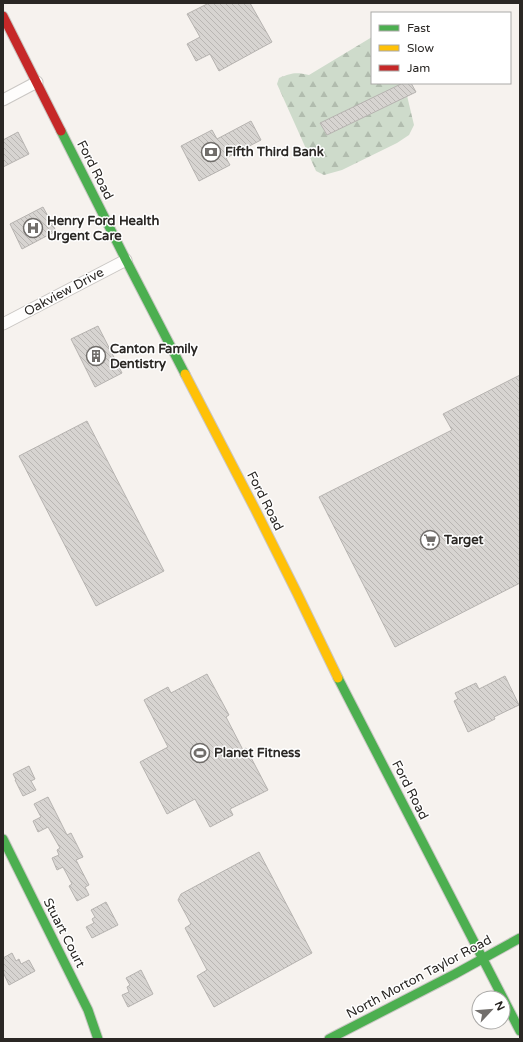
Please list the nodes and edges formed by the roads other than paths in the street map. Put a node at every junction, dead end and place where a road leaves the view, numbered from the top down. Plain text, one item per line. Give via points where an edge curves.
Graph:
1 (3, 16) edge
2 (37, 82) junction
3 (3, 100) edge
4 (126, 260) junction
5 (3, 324) edge
6 (3, 840) edge
7 (520, 938) edge
8 (482, 959) junction
9 (499, 990) edge
10 (511, 1014) edge
11 (520, 1031) edge
12 (98, 1039) edge
13 (329, 1039) edge

1 - 2 main road, Ford Road
2 - 3 street
2 - 4 main road, Ford Road
4 - 5 street, Oakview Drive
4 - 8 main road, Ford Road
6 - 12 main road, Stuart Court via 88,1010
7 - 8 main road, North Morton Taylor Road
8 - 9 main road, Ford Road
8 - 13 main road, North Morton Taylor Road
10 - 11 main road, Ford Road

